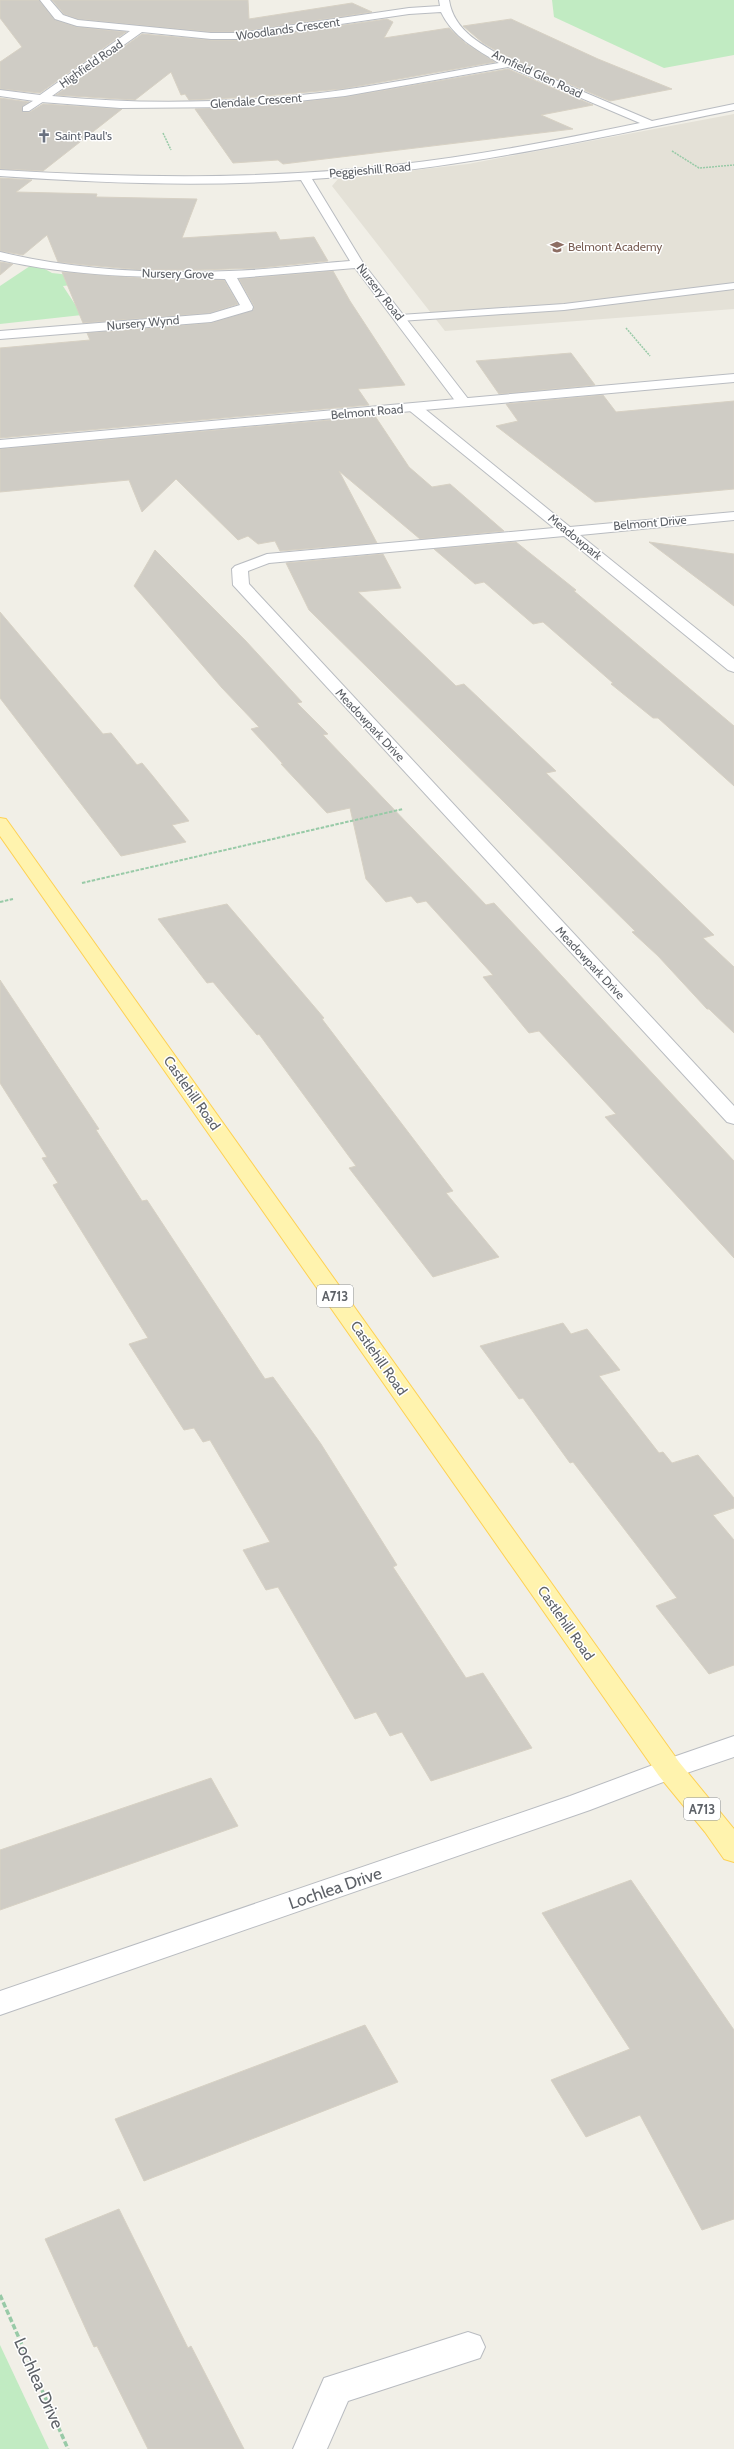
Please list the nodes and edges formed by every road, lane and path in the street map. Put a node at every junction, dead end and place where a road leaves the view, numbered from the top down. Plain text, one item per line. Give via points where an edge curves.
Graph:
1 (45, 0) edge
2 (444, 4) edge
3 (140, 29) junction
4 (509, 64) junction
5 (0, 93) edge
6 (41, 98) junction
7 (152, 105) junction
8 (734, 107) edge
9 (26, 109) dead end
10 (651, 124) junction
11 (0, 174) edge
12 (304, 176) junction
13 (184, 180) junction
14 (0, 256) edge
15 (358, 264) junction
16 (229, 275) junction
17 (734, 286) edge
18 (608, 301) junction
19 (400, 318) junction
20 (0, 335) edge
21 (734, 378) edge
22 (675, 383) junction
23 (464, 403) junction
24 (415, 408) junction
25 (0, 444) edge
26 (734, 516) edge
27 (567, 530) junction
28 (734, 667) edge
29 (441, 801) junction
30 (0, 824) edge
31 (49, 890) junction
32 (0, 902) edge
33 (734, 1118) edge
34 (734, 1746) edge
35 (669, 1769) junction
36 (734, 1851) edge
37 (0, 2003) edge
38 (0, 2296) edge
39 (468, 2347) dead end
40 (68, 2449) edge
41 (310, 2449) edge

1 - 3 street, Woodlands Crescent via 59,17 69,21
2 - 3 street, Woodlands Crescent via 252,36 211,36
2 - 4 street, Annfield Glen Road via 462,34
3 - 6 street, Highfield Road
4 - 7 street, Glendale Crescent via 321,96 248,102
4 - 10 street, Annfield Glen Road
5 - 6 street, Glendale Crescent
6 - 7 street, Glendale Crescent
6 - 9 lane
7 - 13 path
8 - 10 street, Peggieshill Road
10 - 12 street, Peggieshill Road via 456,161
11 - 13 street, Peggieshill Road via 86,179
12 - 13 street, Peggieshill Road
12 - 15 street, Nursery Road
14 - 16 street, Nursery Grove via 34,264 110,273
15 - 16 street, Nursery Grove
15 - 19 street, Nursery Road
16 - 20 street, Nursery Wynd via 247,307 211,318
17 - 18 lane
18 - 19 lane via 564,307
18 - 22 path via 626,320 626,330
19 - 23 street, Nursery Road
21 - 22 street, Belmont Road
22 - 23 street, Belmont Road
23 - 24 street, Belmont Road
24 - 25 street, Belmont Road
24 - 27 street, Meadowpark
26 - 27 street, Belmont Drive
27 - 28 street, Meadowpark
27 - 29 street, Meadowpark Drive via 266,559 240,569 242,585
29 - 31 path
29 - 33 street, Meadowpark Drive
30 - 31 main road, Castlehill Road / A713
31 - 32 path
31 - 35 main road, Castlehill Road / A713
34 - 35 street, Lochlea Drive
35 - 36 main road, Castlehill Road / A713
35 - 37 street, Lochlea Drive via 580,1803
38 - 40 path, Lochlea Drive
39 - 41 street via 336,2389

